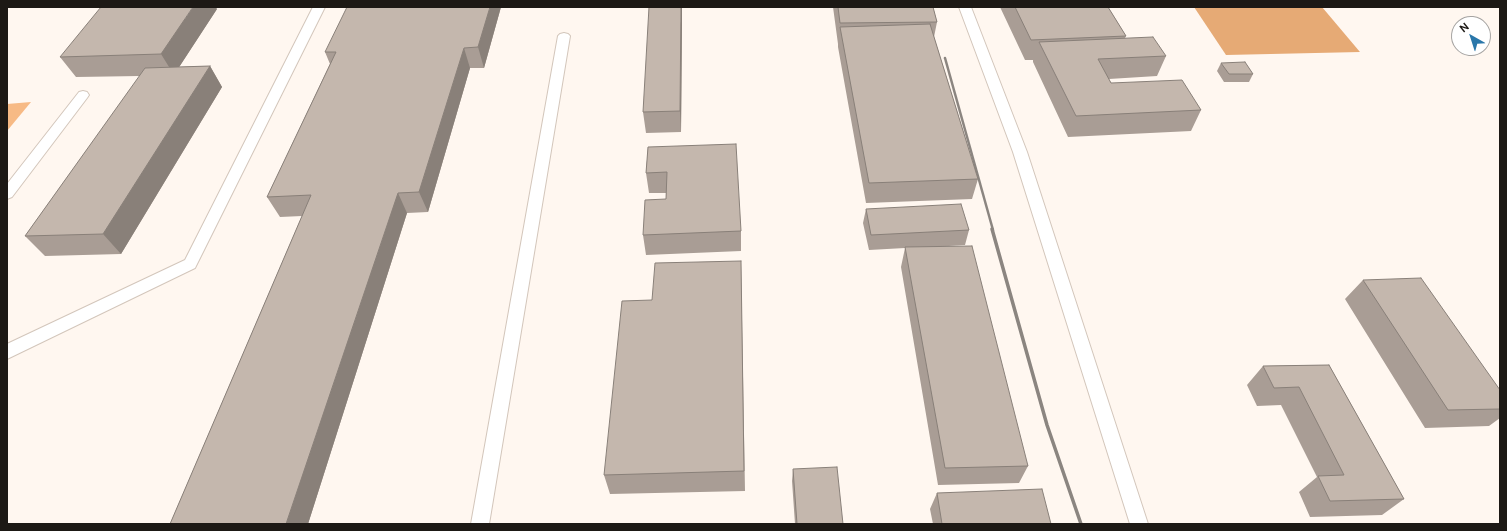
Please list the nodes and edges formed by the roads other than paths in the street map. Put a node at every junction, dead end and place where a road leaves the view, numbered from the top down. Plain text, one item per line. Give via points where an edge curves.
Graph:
1 (319, 7) edge
2 (965, 7) edge
3 (564, 36) dead end
4 (83, 95) dead end
5 (7, 194) edge
6 (7, 352) edge
7 (480, 524) edge
8 (1139, 524) edge

1 - 6 lane via 190,264
2 - 8 lane via 1020,152
3 - 7 lane
4 - 5 lane

